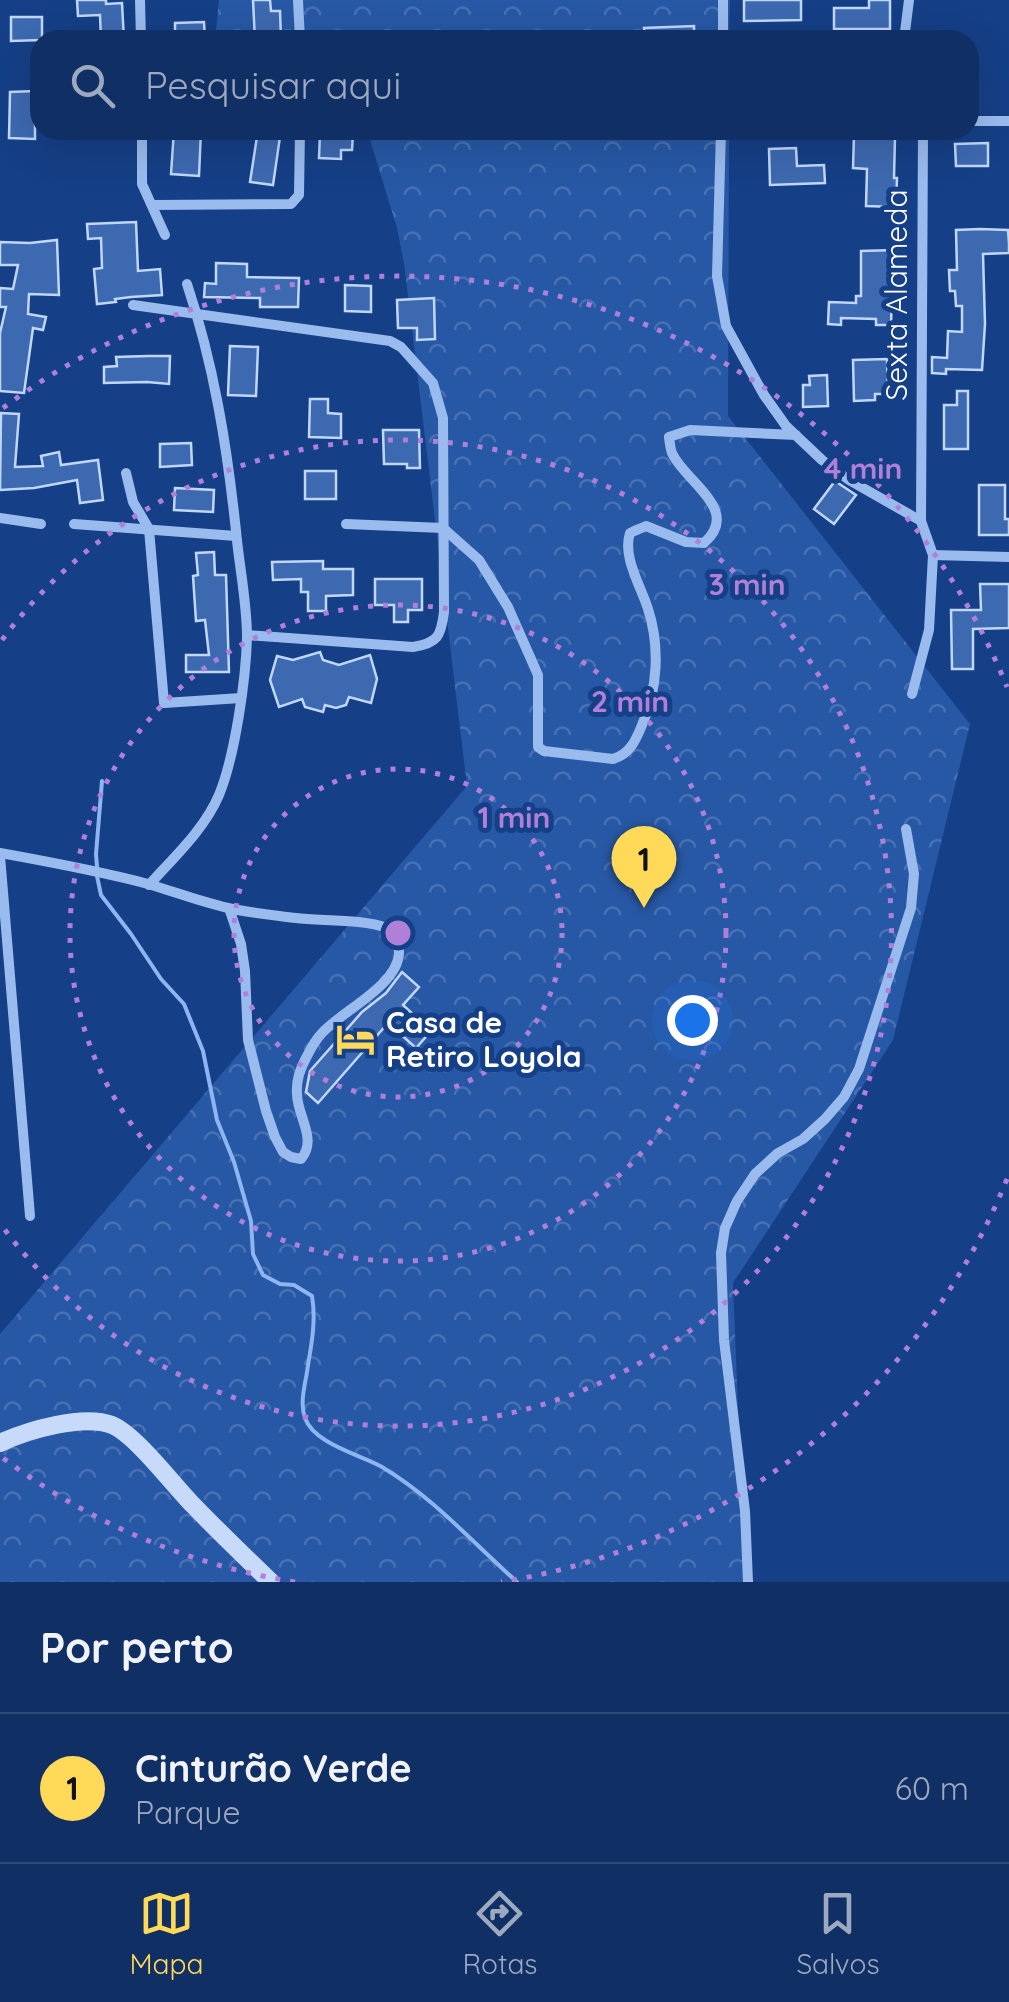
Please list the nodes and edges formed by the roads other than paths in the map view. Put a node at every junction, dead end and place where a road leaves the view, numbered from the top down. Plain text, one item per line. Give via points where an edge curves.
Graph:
1 (140, 0) edge
2 (298, 0) edge
3 (723, 0) edge
4 (909, 0) edge
5 (141, 30) edge
6 (300, 30) edge
7 (723, 30) edge
8 (905, 30) edge
9 (1009, 121) edge
10 (979, 122) edge
11 (142, 140) edge
12 (300, 140) edge
13 (721, 140) edge
14 (923, 140) edge
15 (152, 205) junction
16 (165, 235) dead end
17 (187, 284) dead end
18 (132, 306) dead end
19 (197, 314) junction
20 (796, 435) junction
21 (126, 474) dead end
22 (0, 518) edge
23 (921, 520) junction
24 (41, 524) dead end
25 (74, 524) dead end
26 (346, 524) dead end
27 (443, 528) junction
28 (148, 530) junction
29 (236, 536) junction
30 (933, 555) junction
31 (1009, 557) edge
32 (247, 635) junction
33 (912, 694) dead end
34 (241, 698) junction
35 (906, 830) dead end
36 (0, 854) edge
37 (149, 885) junction
38 (229, 908) junction
39 (30, 1216) dead end
40 (0, 1443) edge
41 (271, 1582) edge
42 (748, 1582) edge

1 - 5 street
2 - 6 street
3 - 7 street
4 - 8 street
9 - 10 street
11 - 15 street via 142,184
12 - 15 street via 296,200
13 - 20 street via 718,276 726,326 764,395
14 - 23 street, Sexta Alameda
15 - 16 street
17 - 19 street
18 - 19 street
19 - 27 street via 400,347 433,383 443,418
19 - 29 street via 220,404
20 - 23 street via 849,480
20 - 27 street via 690,430 669,437 671,453 718,520 704,544 646,526 630,534 656,670 646,714 622,756 538,748 538,676 479,560
21 - 28 street
22 - 24 street
23 - 30 street, Sexta Alameda
25 - 28 street
26 - 27 street
27 - 32 street via 444,612 441,632 430,644
28 - 29 street
28 - 34 street via 164,703
29 - 32 street
30 - 31 street
30 - 33 street via 929,630
32 - 34 street
34 - 37 street via 220,792 206,820
35 - 42 street via 914,874 911,908 859,1068 825,1118 755,1174 726,1228 724,1340 746,1511
36 - 37 street
36 - 39 street
37 - 38 street
38 - 38 street via 241,944 248,1040 266,1111 283,1152 302,1159 309,1140 296,1093 306,1058 322,1032 390,974 400,948 396,935 372,924
40 - 41 main road via 70,1423 113,1426

